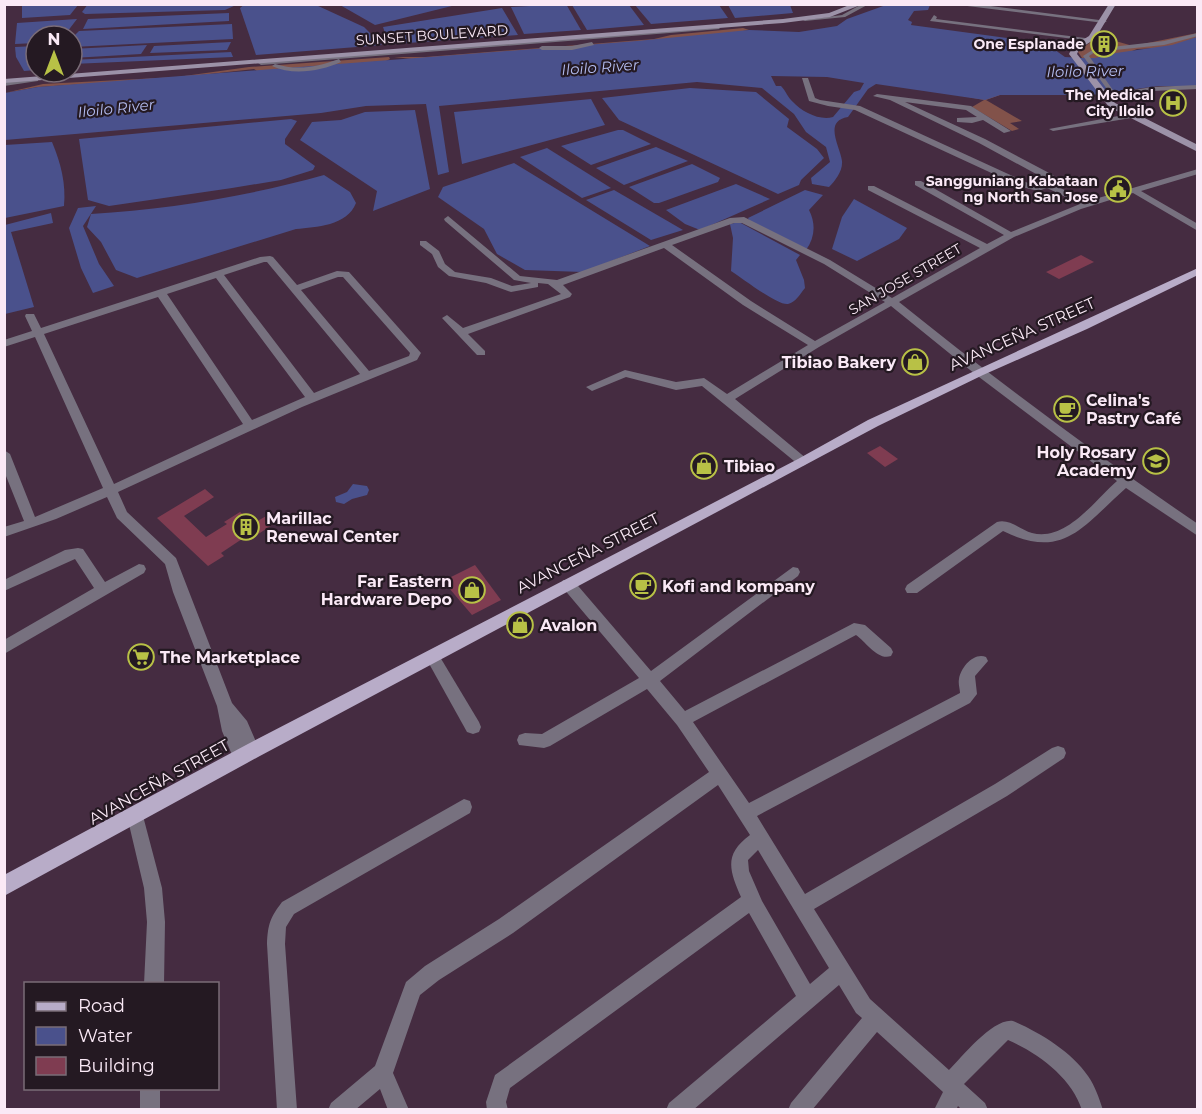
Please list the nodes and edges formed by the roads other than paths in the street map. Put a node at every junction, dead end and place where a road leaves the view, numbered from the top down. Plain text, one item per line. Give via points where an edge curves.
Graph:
1 (849, 4) edge
2 (860, 4) edge
3 (867, 4) edge
4 (954, 4) edge
5 (1113, 4) edge
6 (1098, 12) dead end
7 (1109, 13) junction
8 (832, 17) junction
9 (934, 17) dead end
10 (838, 21) dead end
11 (1103, 22) junction
12 (1197, 34) edge
13 (562, 37) junction
14 (1090, 39) junction
15 (592, 44) dead end
16 (1119, 44) dead end
17 (542, 48) dead end
18 (1130, 48) junction
19 (339, 61) dead end
20 (275, 66) dead end
21 (84, 70) edge
22 (84, 72) edge
23 (24, 77) edge
24 (805, 80) dead end
25 (4, 81) edge
26 (1197, 87) edge
27 (1110, 95) junction
28 (877, 96) dead end
29 (892, 99) junction
30 (945, 105) junction
31 (1134, 115) junction
32 (983, 117) junction
33 (1053, 129) dead end
34 (982, 141) junction
35 (972, 144) dead end
36 (962, 148) dead end
37 (1197, 149) edge
38 (951, 152) junction
39 (1197, 171) edge
40 (918, 183) dead end
41 (1044, 186) junction
42 (871, 188) dead end
43 (1133, 190) junction
44 (1082, 205) junction
45 (448, 219) dead end
46 (1197, 228) edge
47 (1011, 235) junction
48 (423, 243) dead end
49 (666, 245) junction
50 (987, 248) junction
51 (1197, 271) edge
52 (218, 274) junction
53 (554, 283) junction
54 (295, 289) junction
55 (161, 293) junction
56 (892, 302) junction
57 (30, 316) dead end
58 (447, 318) dead end
59 (463, 332) junction
60 (37, 333) junction
61 (4, 344) edge
62 (815, 345) junction
63 (481, 353) dead end
64 (979, 372) junction
65 (367, 375) junction
66 (592, 387) dead end
67 (312, 399) junction
68 (727, 399) junction
69 (251, 427) junction
70 (4, 454) edge
71 (803, 462) junction
72 (1125, 481) junction
73 (113, 491) junction
74 (31, 522) junction
75 (1197, 531) edge
76 (4, 532) edge
77 (139, 569) dead end
78 (793, 572) dead end
79 (568, 584) junction
80 (4, 586) edge
81 (912, 589) dead end
82 (103, 590) junction
83 (4, 648) edge
84 (886, 652) dead end
85 (432, 656) junction
86 (981, 661) dead end
87 (651, 679) junction
88 (683, 720) junction
89 (473, 727) dead end
90 (525, 740) dead end
91 (1058, 753) dead end
92 (246, 754) junction
93 (720, 774) junction
94 (464, 807) dead end
95 (746, 813) junction
96 (135, 816) junction
97 (761, 837) junction
98 (4, 886) edge
99 (752, 900) junction
100 (803, 904) junction
101 (840, 971) junction
102 (154, 982) edge
103 (809, 1000) junction
104 (875, 1018) junction
105 (383, 1073) junction
106 (953, 1087) junction
107 (150, 1090) edge
108 (150, 1110) edge
109 (287, 1110) edge
110 (338, 1110) edge
111 (399, 1110) edge
112 (498, 1110) edge
113 (676, 1110) edge
114 (798, 1110) edge
115 (944, 1110) edge
116 (978, 1110) edge
117 (1093, 1110) edge

1 - 13 main road, SUNSET BOULEVARD via 783,18
2 - 13 main road, SUNSET BOULEVARD via 830,15 783,21
3 - 8 street
4 - 11 street
5 - 7 main road
6 - 7 street
7 - 11 main road
8 - 10 street
8 - 25 street
9 - 14 street via 932,20
11 - 14 main road
12 - 18 street
13 - 21 main road, SUNSET BOULEVARD
13 - 22 main road, SUNSET BOULEVARD
14 - 27 main road via 1073,54
15 - 17 street
16 - 18 street
18 - 27 street via 1086,55
19 - 20 street via 313,68
23 - 25 main road, SUNSET BOULEVARD
24 - 38 street via 812,99 823,105 857,108
26 - 27 street
27 - 31 main road via 1112,105
28 - 29 street
29 - 30 street
29 - 34 street
30 - 32 street via 968,108
30 - 32 street via 944,111 957,119 972,121
31 - 33 street
31 - 37 main road
32 - 34 street via 1007,131
34 - 35 street
34 - 41 street via 1050,177 1054,182
36 - 38 street
38 - 41 street via 1025,186
39 - 43 street, SAN JOSE STREET
40 - 47 street
41 - 44 street
42 - 50 street
43 - 44 street, SAN JOSE STREET
43 - 46 street
44 - 47 street, SAN JOSE STREET
45 - 53 street via 517,278
47 - 50 street, SAN JOSE STREET
48 - 53 street via 452,274 517,289
49 - 53 street
49 - 56 street via 741,219 827,262
49 - 62 street via 747,303
50 - 56 street, SAN JOSE STREET
51 - 64 main road, AVANCEÑA STREET
52 - 54 street via 270,259
52 - 55 street
52 - 67 street
53 - 59 street via 567,294
54 - 65 street
54 - 65 street via 346,274 416,353 413,358
55 - 60 street
55 - 69 street
56 - 62 street, SAN JOSE STREET
56 - 64 street
57 - 60 street
58 - 59 street
59 - 63 street
60 - 61 street
60 - 73 street
62 - 68 street, SAN JOSE STREET
64 - 71 main road, AVANCEÑA STREET
64 - 72 street
65 - 67 street
66 - 68 street via 627,373 676,386 704,382
67 - 69 street
68 - 71 street
69 - 73 street
70 - 74 street
71 - 79 main road, AVANCEÑA STREET
72 - 75 street
72 - 81 street via 1061,534 1034,538 1002,525
73 - 74 street
73 - 92 street via 123,514 171,562 225,706 241,726
74 - 76 street
77 - 82 street
78 - 87 street
79 - 85 main road, AVANCEÑA STREET
79 - 87 street
80 - 82 street via 78,553
82 - 83 street
84 - 88 street via 854,629
85 - 89 street
85 - 92 main road, AVANCEÑA STREET
86 - 95 street via 969,670 965,681 969,694 965,698
87 - 88 street
87 - 90 street via 544,741
88 - 93 street
91 - 100 street
92 - 96 main road, AVANCEÑA STREET
93 - 95 street
93 - 105 street via 413,989
94 - 109 street via 288,908 277,924
95 - 97 street
96 - 98 main road, AVANCEÑA STREET
96 - 102 street via 153,888
97 - 99 street via 738,861
97 - 100 street
99 - 103 street
99 - 112 street via 502,1082 496,1102
100 - 101 street
101 - 103 street
101 - 104 street
103 - 113 street
104 - 106 street
104 - 114 street
105 - 110 street
105 - 111 street
106 - 115 street
106 - 116 street
106 - 117 street via 1002,1033 1013,1031 1080,1078
107 - 108 street

